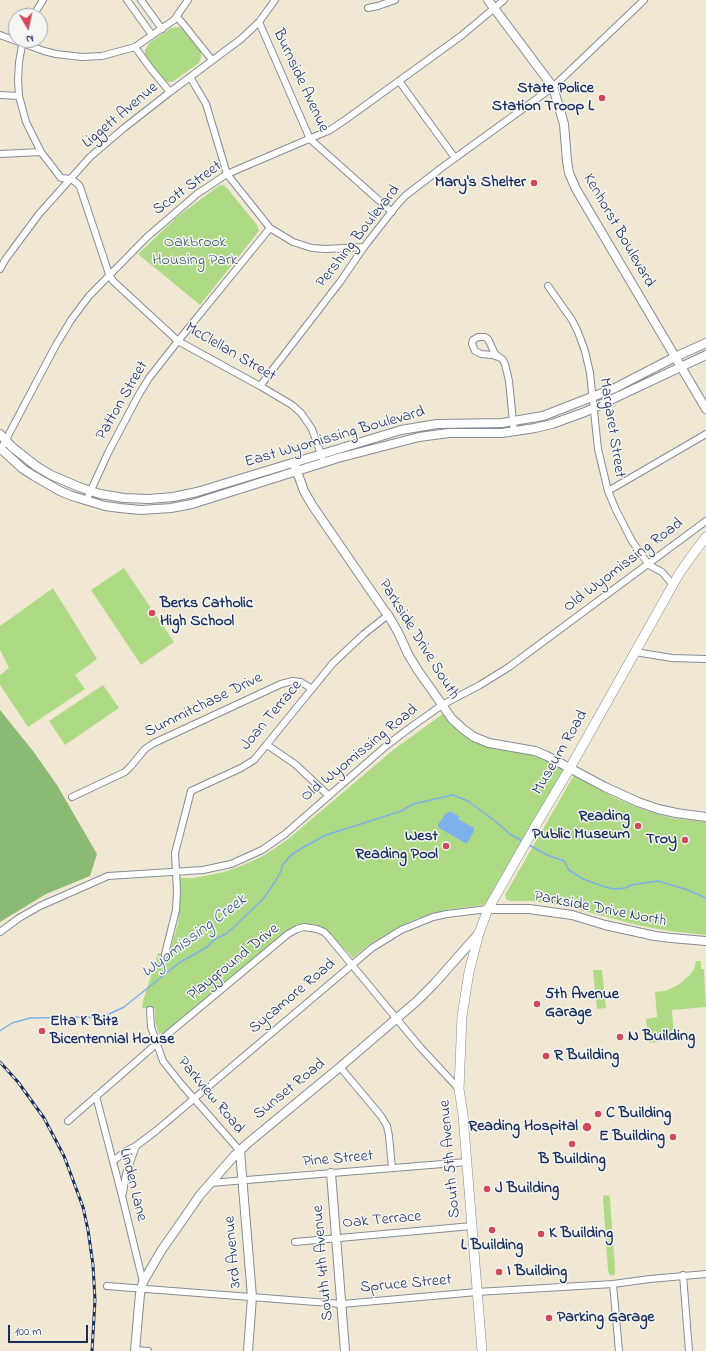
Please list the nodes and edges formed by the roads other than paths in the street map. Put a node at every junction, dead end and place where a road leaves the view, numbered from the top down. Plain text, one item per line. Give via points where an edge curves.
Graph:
1 (127, 0) edge
2 (141, 0) edge
3 (188, 0) edge
4 (275, 0) edge
5 (395, 0) edge
6 (488, 0) edge
7 (504, 0) edge
8 (644, 0) edge
9 (368, 8) dead end
10 (494, 8) junction
11 (177, 17) junction
12 (259, 22) junction
13 (162, 29) junction
14 (152, 35) junction
15 (136, 47) junction
16 (21, 48) edge
17 (39, 48) edge
18 (212, 60) junction
19 (190, 77) junction
20 (399, 81) junction
21 (553, 87) junction
22 (170, 92) junction
23 (0, 95) edge
24 (19, 96) junction
25 (310, 139) junction
26 (40, 152) junction
27 (0, 154) edge
28 (455, 158) junction
29 (227, 174) junction
30 (71, 179) junction
31 (392, 212) junction
32 (270, 228) junction
33 (364, 247) junction
34 (0, 269) edge
35 (109, 274) junction
36 (548, 286) dead end
37 (178, 340) junction
38 (706, 343) edge
39 (706, 354) edge
40 (498, 357) dead end
41 (675, 357) junction
42 (680, 366) junction
43 (260, 386) junction
44 (592, 397) junction
45 (593, 407) junction
46 (706, 409) edge
47 (513, 422) junction
48 (514, 432) junction
49 (0, 434) edge
50 (706, 434) edge
51 (2, 446) edge
52 (322, 454) junction
53 (294, 462) junction
54 (324, 463) junction
55 (297, 471) junction
56 (90, 491) junction
57 (608, 491) junction
58 (164, 498) junction
59 (86, 501) junction
60 (165, 509) junction
61 (706, 521) edge
62 (706, 537) edge
63 (649, 565) junction
64 (673, 585) junction
65 (388, 614) junction
66 (635, 652) junction
67 (706, 659) edge
68 (312, 689) junction
69 (442, 705) junction
70 (267, 744) junction
71 (570, 768) junction
72 (328, 796) junction
73 (72, 797) dead end
74 (706, 817) edge
75 (176, 873) junction
76 (488, 909) junction
77 (0, 932) edge
78 (479, 933) junction
79 (331, 940) joint
80 (706, 941) edge
81 (164, 954) dead end
82 (351, 965) junction
83 (150, 1010) dead end
84 (397, 1019) junction
85 (156, 1044) junction
86 (340, 1067) junction
87 (459, 1089) junction
88 (96, 1096) junction
89 (193, 1098) junction
90 (68, 1121) dead end
91 (136, 1146) junction
92 (240, 1151) junction
93 (113, 1161) junction
94 (467, 1162) junction
95 (392, 1168) junction
96 (331, 1173) junction
97 (243, 1181) junction
98 (210, 1184) junction
99 (122, 1196) junction
100 (472, 1226) junction
101 (336, 1238) junction
102 (295, 1242) dead end
103 (706, 1274) edge
104 (683, 1275) junction
105 (613, 1284) junction
106 (142, 1285) junction
107 (107, 1286) dead end
108 (477, 1292) junction
109 (252, 1297) junction
110 (342, 1304) junction
111 (135, 1351) edge
112 (148, 1351) edge
113 (248, 1351) edge
114 (345, 1351) edge
115 (482, 1351) edge
116 (619, 1351) edge
117 (689, 1351) edge

1 - 14 street
2 - 13 street
3 - 11 street
4 - 12 street, Liggett Avenue
5 - 9 street
6 - 10 street, Kenhorst Boulevard
7 - 10 street, Scott Street
8 - 21 street, Pershing Boulevard
10 - 20 street, Scott Street via 461,36
10 - 21 street, Kenhorst Boulevard
11 - 13 street
11 - 18 street
12 - 18 street, Liggett Avenue
12 - 25 street, Burnside Avenue
13 - 14 street
14 - 15 street
15 - 17 street via 114,54 82,57 56,54
15 - 22 street
16 - 24 street, McClellan Street via 18,72
18 - 19 street, Liggett Avenue
19 - 22 street, Liggett Avenue
19 - 29 street via 206,104
20 - 25 street, Scott Street via 330,130
20 - 28 street
21 - 28 street, Pershing Boulevard
21 - 41 street, Kenhorst Boulevard via 564,124 569,173 576,189
22 - 30 street, Liggett Avenue via 90,157
23 - 24 street
24 - 26 street, McClellan Street via 28,128
25 - 29 street, Scott Street
25 - 31 street, Burnside Avenue
26 - 27 street
26 - 30 street, McClellan Street via 61,178
28 - 31 street, Pershing Boulevard via 413,189
29 - 32 street
29 - 35 street, Scott Street via 170,216
30 - 34 street, Liggett Avenue via 39,214
30 - 35 street, McClellan Street via 80,187
31 - 33 street, Pershing Boulevard
32 - 33 street via 293,242 312,248
32 - 37 street, Patton Street
33 - 43 street, Pershing Boulevard
35 - 37 street, McClellan Street via 113,281
35 - 51 street, Scott Street via 64,331
36 - 44 street, Margaret Street via 572,320 581,340 590,373
37 - 43 street, McClellan Street
37 - 56 street, Patton Street via 142,389
38 - 41 street, East Wyomissing Boulevard
39 - 42 street, East Wyomissing Boulevard
40 - 47 street via 507,369
41 - 42 street, Kenhorst Boulevard
41 - 44 street, East Wyomissing Boulevard via 632,380
42 - 45 street, East Wyomissing Boulevard
42 - 46 street, Kenhorst Boulevard
43 - 52 street, McClellan Street via 301,413 312,429
44 - 45 street, Margaret Street
44 - 47 street, East Wyomissing Boulevard via 551,414
45 - 48 street, East Wyomissing Boulevard via 552,424
45 - 57 street, Margaret Street via 598,449
47 - 48 street
47 - 52 street, East Wyomissing Boulevard via 448,423 417,427
48 - 54 street, East Wyomissing Boulevard via 449,433 419,437
49 - 51 street, East Wyomissing Boulevard
50 - 57 street
51 - 56 street, East Wyomissing Boulevard via 18,453 46,472
51 - 59 street, East Wyomissing Boulevard via 23,469 46,484
52 - 53 street, East Wyomissing Boulevard
52 - 54 street, McClellan Street
53 - 55 street, Parkside Drive South
53 - 58 street, East Wyomissing Boulevard via 197,492
54 - 55 street, East Wyomissing Boulevard
55 - 60 street, East Wyomissing Boulevard via 192,504
55 - 65 street, Parkside Drive South via 312,505
56 - 58 street, East Wyomissing Boulevard via 124,498
56 - 59 street, Patton Street
57 - 63 street, Margaret Street via 627,533
58 - 60 street
59 - 60 street, East Wyomissing Boulevard via 132,509
61 - 63 street, Old Wyomissing Road via 656,557
62 - 64 main road, Museum Road
63 - 64 street, Margaret Street via 662,572
63 - 69 street, Old Wyomissing Road via 504,671
64 - 66 main road, Museum Road
65 - 68 street, Joan Terrace via 350,646
65 - 69 street, Parkside Drive South via 410,660
66 - 67 street via 672,658
66 - 71 main road, Museum Road
68 - 70 street, Joan Terrace
68 - 73 street, Summitchase Drive via 301,682 280,684 154,743 145,749 125,772
69 - 71 street, Parkside Drive South via 452,719 474,737 489,743 535,751
69 - 72 street, Old Wyomissing Road via 386,746
70 - 72 street via 295,764
70 - 75 street, Joan Terrace via 258,756 245,766 191,791 175,853
71 - 74 street, Parkside Drive South via 638,802 676,813
71 - 76 main road, Museum Road
72 - 75 street, Old Wyomissing Road via 276,842 254,854 221,867
75 - 77 street, Old Wyomissing Road via 108,876 40,906
75 - 81 street via 176,910
76 - 78 main road, Museum Road
76 - 80 street, Parkside Drive North via 529,909 572,915 655,936
76 - 82 street, Sycamore Road via 433,917 384,940
78 - 84 street, Sunset Road via 434,984
78 - 87 main road, Museum Road via 462,1016
79 - 82 street, South 5th Avenue
79 - 85 street, Playground Drive via 324,932 311,927 292,932
82 - 84 street, South 5th Avenue
82 - 89 street, Sycamore Road
83 - 85 street, Parkview Road
84 - 86 street, Sunset Road
84 - 87 street, South 5th Avenue
85 - 88 street, Playground Drive
85 - 89 street, Parkview Road via 163,1061
86 - 92 street, Sunset Road
86 - 95 street via 387,1126
87 - 94 main road, South 5th Avenue
88 - 90 street, Playground Drive
88 - 93 street, Linden Lane
89 - 91 street, Sycamore Road
89 - 92 street, Parkview Road
91 - 93 street, Sycamore Road
91 - 99 street via 126,1174
92 - 97 street, 3rd Avenue
92 - 98 street, Sunset Road
93 - 99 street, Linden Lane
94 - 95 street, Pine Street
94 - 100 main road, South 5th Avenue
95 - 96 street, Pine Street
96 - 97 street, Pine Street
96 - 101 street, South 4th Avenue
97 - 98 street, Pine Street
97 - 109 street, 3rd Avenue
98 - 106 street, Sunset Road via 166,1245
99 - 106 street, Linden Lane
100 - 101 street, Oak Terrace
100 - 108 main road, South 5th Avenue
101 - 102 street, Oak Terrace
101 - 110 street, South 4th Avenue
103 - 104 street, Spruce Street
104 - 105 street, Spruce Street
104 - 117 street
105 - 108 street, Spruce Street
105 - 116 street
106 - 107 street, Spruce Street
106 - 109 street, Spruce Street
106 - 111 street
108 - 110 street, Spruce Street
108 - 115 main road, South 5th Avenue
109 - 110 street, Spruce Street
109 - 113 street, 3rd Avenue
110 - 114 street, South 4th Avenue
111 - 112 street

